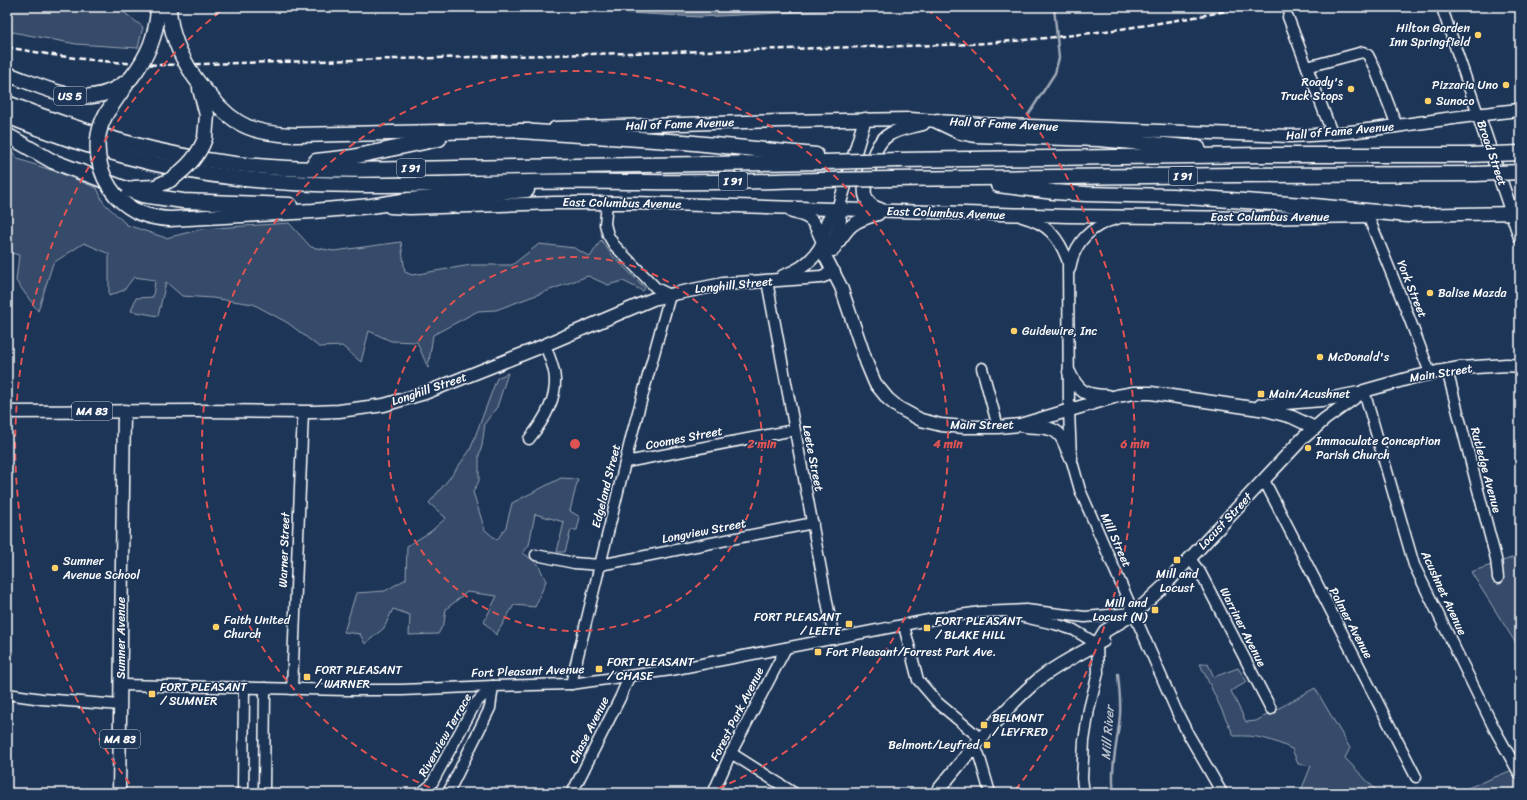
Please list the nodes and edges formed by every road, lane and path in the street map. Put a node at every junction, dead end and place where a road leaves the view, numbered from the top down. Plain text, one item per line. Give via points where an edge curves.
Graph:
1 (158, 7) edge
2 (169, 7) edge
3 (1443, 11) dead end
4 (1288, 17) dead end
5 (1307, 67) junction
6 (7, 74) edge
7 (195, 77) junction
8 (131, 78) junction
9 (7, 103) edge
10 (1520, 110) edge
11 (1478, 114) junction
12 (7, 116) edge
13 (865, 119) junction
14 (937, 121) junction
15 (1397, 126) junction
16 (520, 131) junction
17 (487, 132) junction
18 (1332, 134) junction
19 (7, 135) edge
20 (1520, 153) edge
21 (1262, 155) junction
22 (825, 159) junction
23 (218, 161) junction
24 (1520, 172) edge
25 (950, 178) junction
26 (647, 182) junction
27 (116, 191) junction
28 (606, 203) junction
29 (371, 206) junction
30 (770, 207) junction
31 (346, 208) junction
32 (838, 209) junction
33 (885, 210) junction
34 (1516, 214) edge
35 (1012, 215) junction
36 (1408, 215) junction
37 (1368, 216) junction
38 (1124, 217) junction
39 (1520, 237) edge
40 (823, 242) junction
41 (833, 250) junction
42 (834, 272) junction
43 (1069, 277) junction
44 (767, 282) junction
45 (670, 294) junction
46 (545, 345) junction
47 (1520, 366) edge
48 (982, 368) dead end
49 (1447, 370) junction
50 (1069, 372) junction
51 (1430, 373) junction
52 (1364, 392) junction
53 (1117, 396) junction
54 (1240, 405) junction
55 (124, 411) junction
56 (1069, 411) junction
57 (7, 412) edge
58 (303, 412) junction
59 (1020, 425) junction
60 (998, 427) junction
61 (1315, 428) junction
62 (794, 430) junction
63 (529, 439) dead end
64 (1071, 458) junction
65 (626, 462) junction
66 (1264, 480) junction
67 (813, 524) junction
68 (536, 555) dead end
69 (1190, 559) junction
70 (600, 565) junction
71 (1498, 578) dead end
72 (1002, 612) junction
73 (1135, 613) junction
74 (904, 626) junction
75 (834, 639) junction
76 (1096, 644) junction
77 (786, 648) junction
78 (629, 677) junction
79 (571, 684) junction
80 (121, 685) junction
81 (493, 686) junction
82 (244, 687) junction
83 (265, 688) junction
84 (292, 689) junction
85 (7, 694) edge
86 (120, 705) junction
87 (1271, 709) dead end
88 (978, 743) junction
89 (731, 753) junction
90 (1519, 773) edge
91 (1416, 777) dead end
92 (431, 785) junction
93 (119, 793) edge
94 (243, 793) edge
95 (264, 793) edge
96 (421, 793) edge
97 (442, 793) edge
98 (448, 793) edge
99 (572, 793) edge
100 (713, 793) edge
101 (794, 793) edge
102 (936, 793) edge
103 (990, 793) edge
104 (1084, 793) edge
105 (1222, 793) edge

1 - 8 highway, US 5, bridge via 157,23 150,47
2 - 7 highway, bridge via 174,40
3 - 11 street
4 - 5 street
5 - 15 street via 1363,52 1368,55
5 - 18 street
6 - 8 highway, US 5 via 67,95 84,98 109,93
7 - 17 highway via 231,119 264,133 296,135
7 - 27 highway, bridge via 206,108 207,121 205,138 194,160 160,185
8 - 27 highway, bridge via 106,114 99,135 98,158 102,174 110,189
9 - 23 highway, I 91 via 115,138
10 - 11 main road, Hall of Fame Avenue
11 - 15 main road, Hall of Fame Avenue
11 - 34 main road, Broad Street
12 - 26 highway, I 91 via 133,158 193,172 253,180 359,184
13 - 14 main road, Hall of Fame Avenue
13 - 16 main road, Hall of Fame Avenue via 716,122
13 - 32 main road, Main Street
14 - 18 main road, Hall of Fame Avenue via 1261,136
14 - 21 highway via 960,132 975,135 1115,140
14 - 33 main road via 891,133 878,146 864,192 871,205
15 - 18 main road, Hall of Fame Avenue
16 - 17 main road, Hall of Fame Avenue
16 - 22 highway via 684,142
17 - 23 highway via 330,160
19 - 27 highway via 52,161
20 - 21 highway, I 91, bridge
21 - 22 highway, I 91, bridge
22 - 23 highway, I 91 via 338,169
24 - 25 highway, I 91, bridge
25 - 26 highway, I 91, bridge
25 - 36 highway via 1054,192 1172,196
26 - 29 highway via 427,198
27 - 31 highway via 172,200
27 - 31 highway via 130,208 140,214 163,218 296,213
28 - 29 main road, East Columbus Avenue via 410,208
28 - 30 main road, East Columbus Avenue
28 - 45 street via 605,224 614,245 656,288
29 - 31 highway
30 - 32 main road, East Columbus Avenue
30 - 40 main road via 807,216 815,224
32 - 33 main road, East Columbus Avenue
32 - 40 main road, Main Street via 828,220
32 - 41 main road, Main Street via 840,220
33 - 35 main road, East Columbus Avenue
33 - 41 main road via 856,222 846,230
34 - 36 main road, East Columbus Avenue
34 - 39 main road, Broad Street
35 - 38 main road, East Columbus Avenue
35 - 43 street, Mill Street via 1032,220 1050,230 1064,250
36 - 37 main road, East Columbus Avenue
37 - 38 main road, East Columbus Avenue
37 - 51 street, York Street
38 - 43 street, Mill Street via 1098,225 1089,232 1074,255
40 - 42 main road, Main Street via 825,256
40 - 44 main road via 818,253 805,266
41 - 42 main road, Main Street
42 - 44 main road, Longhill Street via 820,277
42 - 60 main road, Main Street via 875,384 888,399 905,412 930,423 953,427
43 - 50 street, Mill Street
44 - 45 main road, Longhill Street via 723,284
44 - 62 street, Leete Street
45 - 46 main road, Longhill Street
45 - 65 street, Edgeland Street
46 - 58 main road, Longhill Street via 396,402 339,411
46 - 63 street via 553,366 555,386 546,413
47 - 49 main road, Main Street
48 - 60 street
49 - 51 main road, Main Street
49 - 71 street, Rutledge Avenue via 1496,559
50 - 53 main road via 1076,385 1085,393
50 - 56 street, Mill Street
51 - 52 main road, Main Street
52 - 54 main road, Main Street via 1310,401
52 - 61 main road, Main Street
52 - 90 street, Acushnet Avenue via 1414,565 1494,728
53 - 54 main road, Main Street via 1151,393
53 - 56 main road, Main Street
54 - 61 main road, Main Street via 1286,415
55 - 57 main road, Longhill Street / MA 83
55 - 58 main road, Longhill Street
55 - 80 main road, Sumner Avenue / MA 83
56 - 59 main road, Main Street
56 - 64 street, Mill Street
58 - 84 street, Warner Street
59 - 60 main road, Main Street
59 - 64 main road via 1054,430 1063,440
61 - 66 main road, Locust Street
62 - 65 street, Coomes Street
62 - 67 street, Leete Street
64 - 73 street, Mill Street via 1088,510
65 - 70 street, Edgeland Street
66 - 69 main road, Locust Street
66 - 91 street, Palmer Avenue
67 - 70 street, Longview Street
67 - 75 street, Leete Street
68 - 70 street, Longview Street
69 - 73 main road, Locust Street
69 - 87 street, Warriner Avenue via 1200,572
70 - 79 street, Edgeland Street
72 - 73 street, Fort Pleasant Avenue via 1026,610 1084,617
72 - 74 street, Fort Pleasant Avenue via 939,618
72 - 76 street, Fort Pleasant Avenue via 1074,630
73 - 76 main road, Locust Street via 1105,631
73 - 105 street, Mill Street via 1186,732
74 - 75 street, Fort Pleasant Avenue
74 - 88 street via 918,680
75 - 77 street, Fort Pleasant Avenue
76 - 88 main road via 1057,666 1040,679
76 - 104 street via 1098,672 1084,740
77 - 78 street, Fort Pleasant Avenue
77 - 89 street, Forest Park Avenue
78 - 79 street, Fort Pleasant Avenue
78 - 99 street, Chase Avenue
79 - 81 street, Fort Pleasant Avenue
80 - 82 street, Fort Pleasant Avenue
80 - 86 main road, Sumner Avenue / MA 83
81 - 84 street, Fort Pleasant Avenue via 402,690
81 - 92 street, Riverview Terrace via 475,704
81 - 98 street, Riverview Terrace via 490,708
82 - 83 street, Fort Pleasant Avenue
82 - 94 street
83 - 84 street, Fort Pleasant Avenue
83 - 95 street
85 - 86 street
86 - 93 main road, Sumner Avenue / MA 83
88 - 102 main road
88 - 103 street
89 - 100 street, Forest Park Avenue
89 - 101 street
92 - 96 street, Riverview Terrace
92 - 97 street

